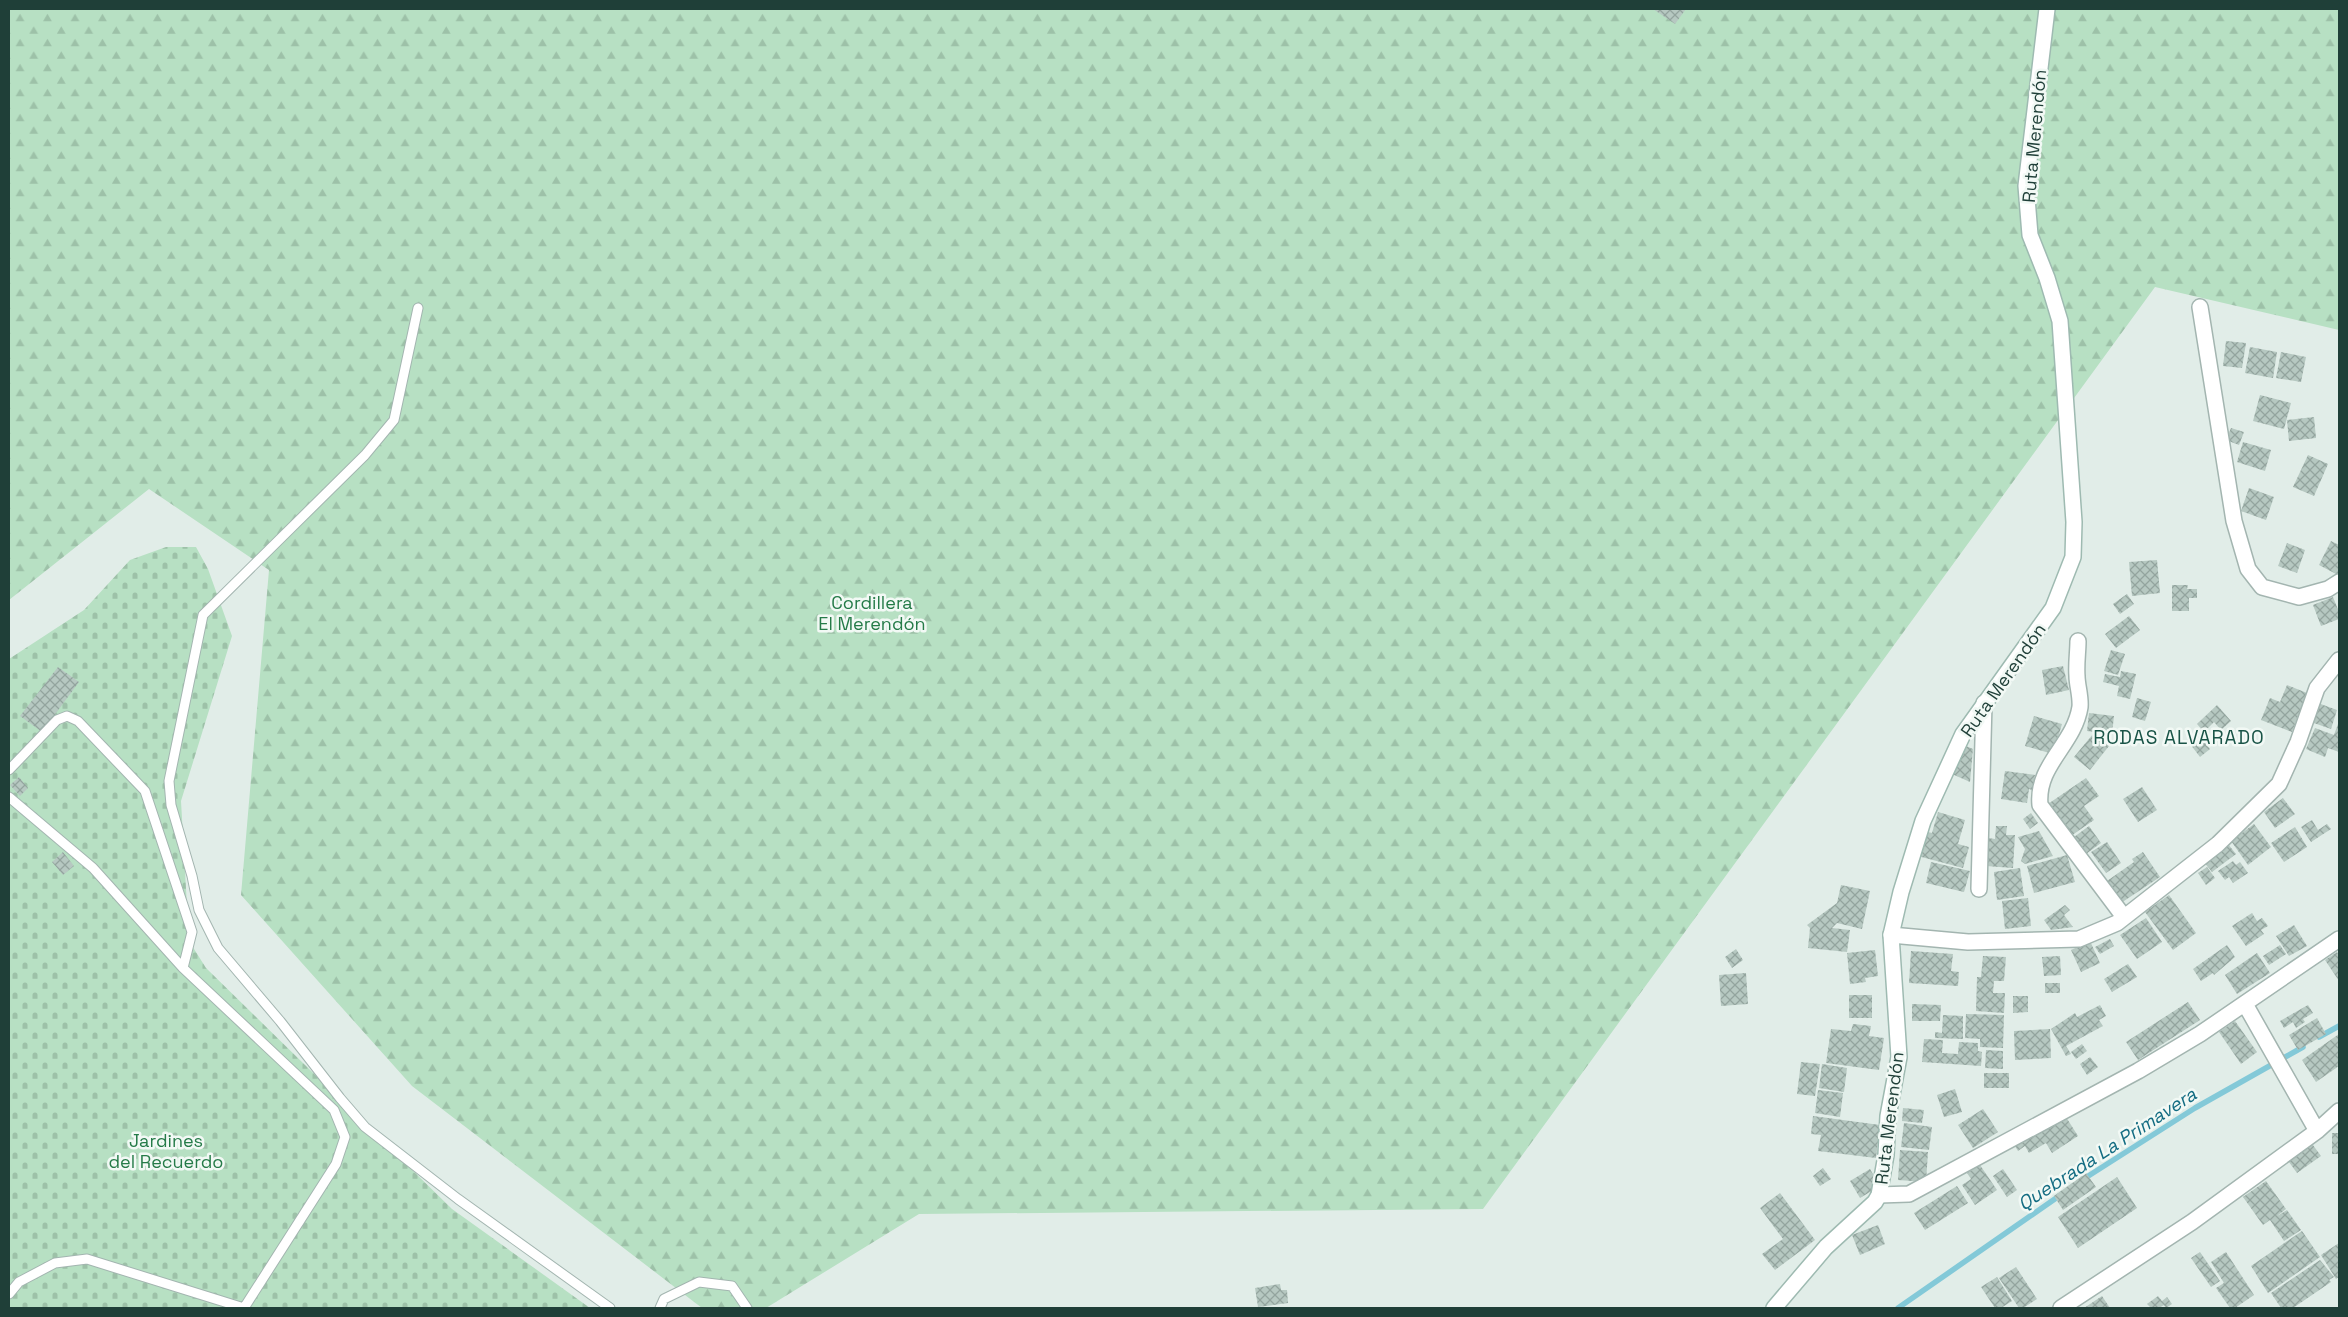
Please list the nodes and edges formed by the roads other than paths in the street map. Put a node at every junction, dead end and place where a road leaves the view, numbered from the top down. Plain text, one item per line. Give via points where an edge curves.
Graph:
1 (2046, 9) edge
2 (2200, 307) dead end
3 (418, 308) dead end
4 (2339, 582) edge
5 (2078, 640) dead end
6 (2339, 660) edge
7 (1984, 704) junction
8 (9, 770) edge
9 (9, 797) edge
10 (1979, 889) dead end
11 (2124, 918) junction
12 (1892, 935) junction
13 (2339, 939) edge
14 (183, 968) junction
15 (2245, 1004) junction
16 (2339, 1111) edge
17 (2339, 1124) edge
18 (2317, 1131) junction
19 (1879, 1195) junction
20 (9, 1292) edge
21 (244, 1308) edge
22 (610, 1308) edge
23 (660, 1308) edge
24 (747, 1308) edge
25 (1774, 1308) edge
26 (2061, 1308) edge

1 - 7 street, Ruta Merendón via 2026,186 2030,235 2060,321 2074,522 2073,557 2053,608
2 - 4 street via 2234,521 2248,569 2262,587 2299,596 2328,589
3 - 22 lane via 394,420 365,455 203,615 168,781 171,806 199,910 218,948 365,1127 458,1199
5 - 11 street via 2076,673 2080,706 2071,733 2042,777 2038,791 2040,805
6 - 11 street via 2317,688 2279,784 2218,844
7 - 10 street
7 - 12 street, Ruta Merendón via 1963,734 1923,821 1900,892
8 - 14 lane via 57,720 67,716 78,721 145,791 192,932
9 - 14 lane via 92,868
11 - 12 street via 2079,939 1968,942
12 - 19 street, Ruta Merendón via 1899,1057
13 - 15 street
14 - 21 lane via 334,1110 345,1137 336,1164
15 - 18 street
15 - 19 street via 2138,1071 1949,1175 1909,1194
16 - 18 street
17 - 18 street
18 - 26 street via 2192,1222
19 - 25 street, Ruta Merendón via 1826,1247
20 - 21 lane via 19,1282 55,1263 87,1259
23 - 24 lane via 664,1299 699,1282 732,1286

